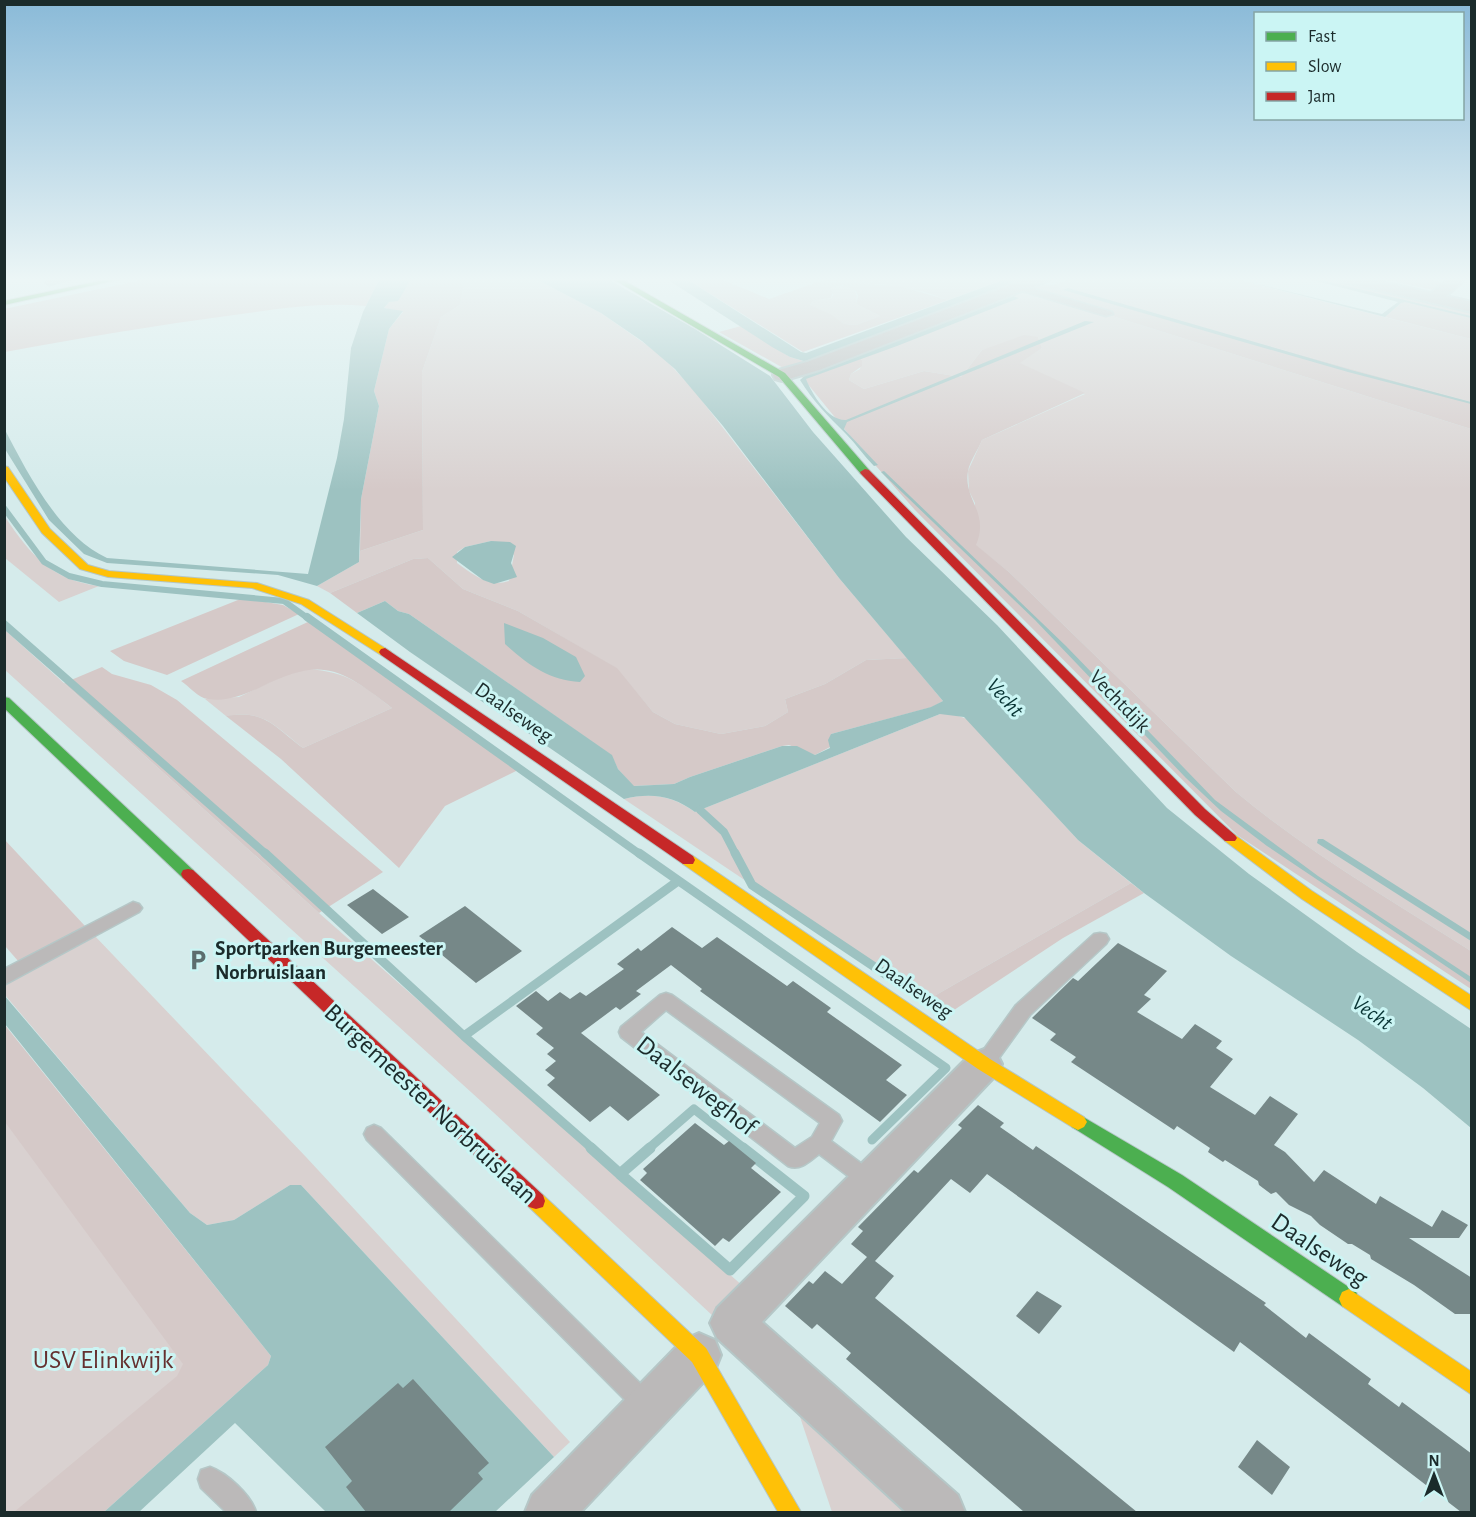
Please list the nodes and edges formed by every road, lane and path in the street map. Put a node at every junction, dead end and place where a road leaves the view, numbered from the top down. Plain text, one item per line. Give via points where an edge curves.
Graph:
1 (739, 349) edge
2 (858, 349) edge
3 (782, 375) junction
4 (4, 469) edge
5 (4, 701) edge
6 (134, 908) dead end
7 (1100, 939) dead end
8 (4, 978) edge
9 (1472, 1005) edge
10 (984, 1064) junction
11 (374, 1134) dead end
12 (819, 1143) junction
13 (871, 1182) junction
14 (699, 1355) junction
15 (1472, 1385) edge
16 (648, 1407) junction
17 (210, 1479) dead end
18 (244, 1512) edge
19 (549, 1512) edge
20 (790, 1512) edge
21 (941, 1512) edge

1 - 3 street, Vechtdijk
2 - 3 street
3 - 9 street, Vechtdijk via 891,500 1200,812 1246,852
4 - 10 street, Daalseweg via 46,531 84,567 108,574 253,585 305,602 415,671
5 - 14 street, Burgemeester Norbruislaan
6 - 8 lane
7 - 10 lane via 1023,1010
10 - 13 street
10 - 15 street, Daalseweg via 1175,1181
11 - 16 lane
12 - 12 lane, Daalseweghof via 795,1160 628,1032 666,1000 832,1121
12 - 13 lane
13 - 21 street via 732,1323
14 - 16 street
14 - 20 street, Burgemeester Norbruislaan
16 - 19 street
17 - 18 lane

